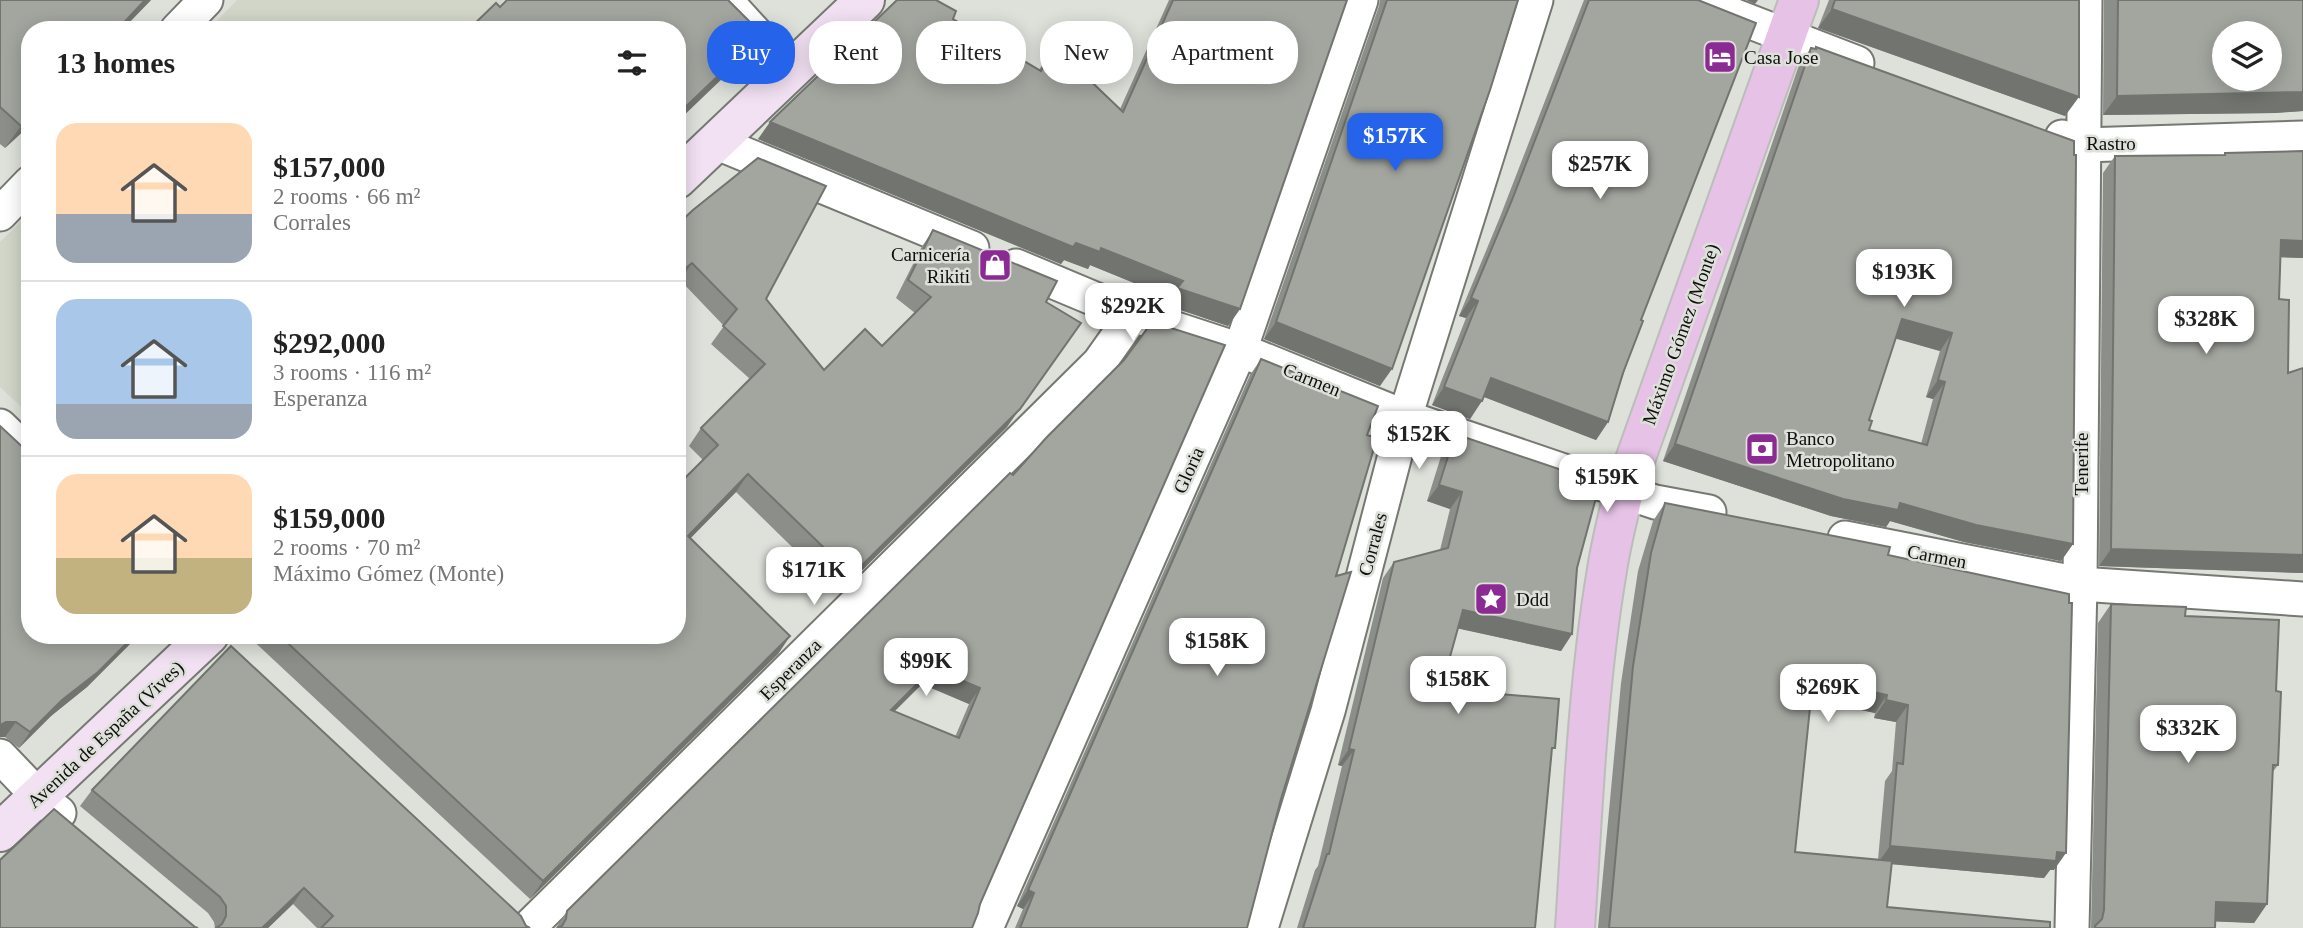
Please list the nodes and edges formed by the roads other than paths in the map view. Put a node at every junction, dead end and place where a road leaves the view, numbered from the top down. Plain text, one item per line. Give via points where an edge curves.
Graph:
1 (206, 0) edge
2 (725, 0) edge
3 (865, 0) edge
4 (1361, 0) edge
5 (1536, 0) edge
6 (1693, 0) edge
7 (1800, 0) edge
8 (2085, 0) edge
9 (186, 21) edge
10 (744, 21) edge
11 (1786, 37) junction
12 (795, 68) edge
13 (1889, 75) edge
14 (778, 84) edge
15 (2032, 126) edge
16 (2303, 138) edge
17 (715, 142) junction
18 (2083, 145) junction
19 (686, 170) edge
20 (21, 192) edge
21 (0, 214) edge
22 (1133, 315) junction
23 (1240, 350) junction
24 (1405, 416) junction
25 (0, 426) edge
26 (21, 446) edge
27 (1624, 491) junction
28 (1737, 517) edge
29 (1819, 533) edge
30 (2080, 584) junction
31 (2303, 599) edge
32 (218, 644) edge
33 (0, 756) edge
34 (39, 797) junction
35 (0, 832) edge
36 (81, 832) edge
37 (527, 922) edge
38 (986, 928) edge
39 (1261, 928) edge
40 (1575, 928) edge
41 (2072, 928) edge

1 - 9 street
2 - 10 street
3 - 12 street
4 - 23 street, Gloria
5 - 24 street, Corrales
6 - 11 street
7 - 11 main road, Máximo Gómez (Monte)
8 - 18 street, Tenerife
11 - 13 street
11 - 27 main road, Máximo Gómez (Monte)
14 - 17 street
15 - 18 street, Rastro
16 - 18 street, Rastro
17 - 19 street
17 - 22 street, Carmen
18 - 30 street, Tenerife
20 - 21 street
22 - 23 street, Carmen
22 - 37 street, Esperanza via 1099,363
23 - 24 street, Carmen
23 - 38 street, Gloria
24 - 27 street, Carmen
24 - 39 street, Corrales via 1328,711
25 - 26 street
27 - 28 street, Carmen via 1655,502
27 - 40 main road, Máximo Gómez (Monte) via 1599,623
29 - 30 street, Carmen
30 - 31 street, Carmen
30 - 41 street, Tenerife
32 - 34 street, Avenida de España (Vives)
33 - 34 street
34 - 35 street, Avenida de España (Vives)
34 - 36 street

